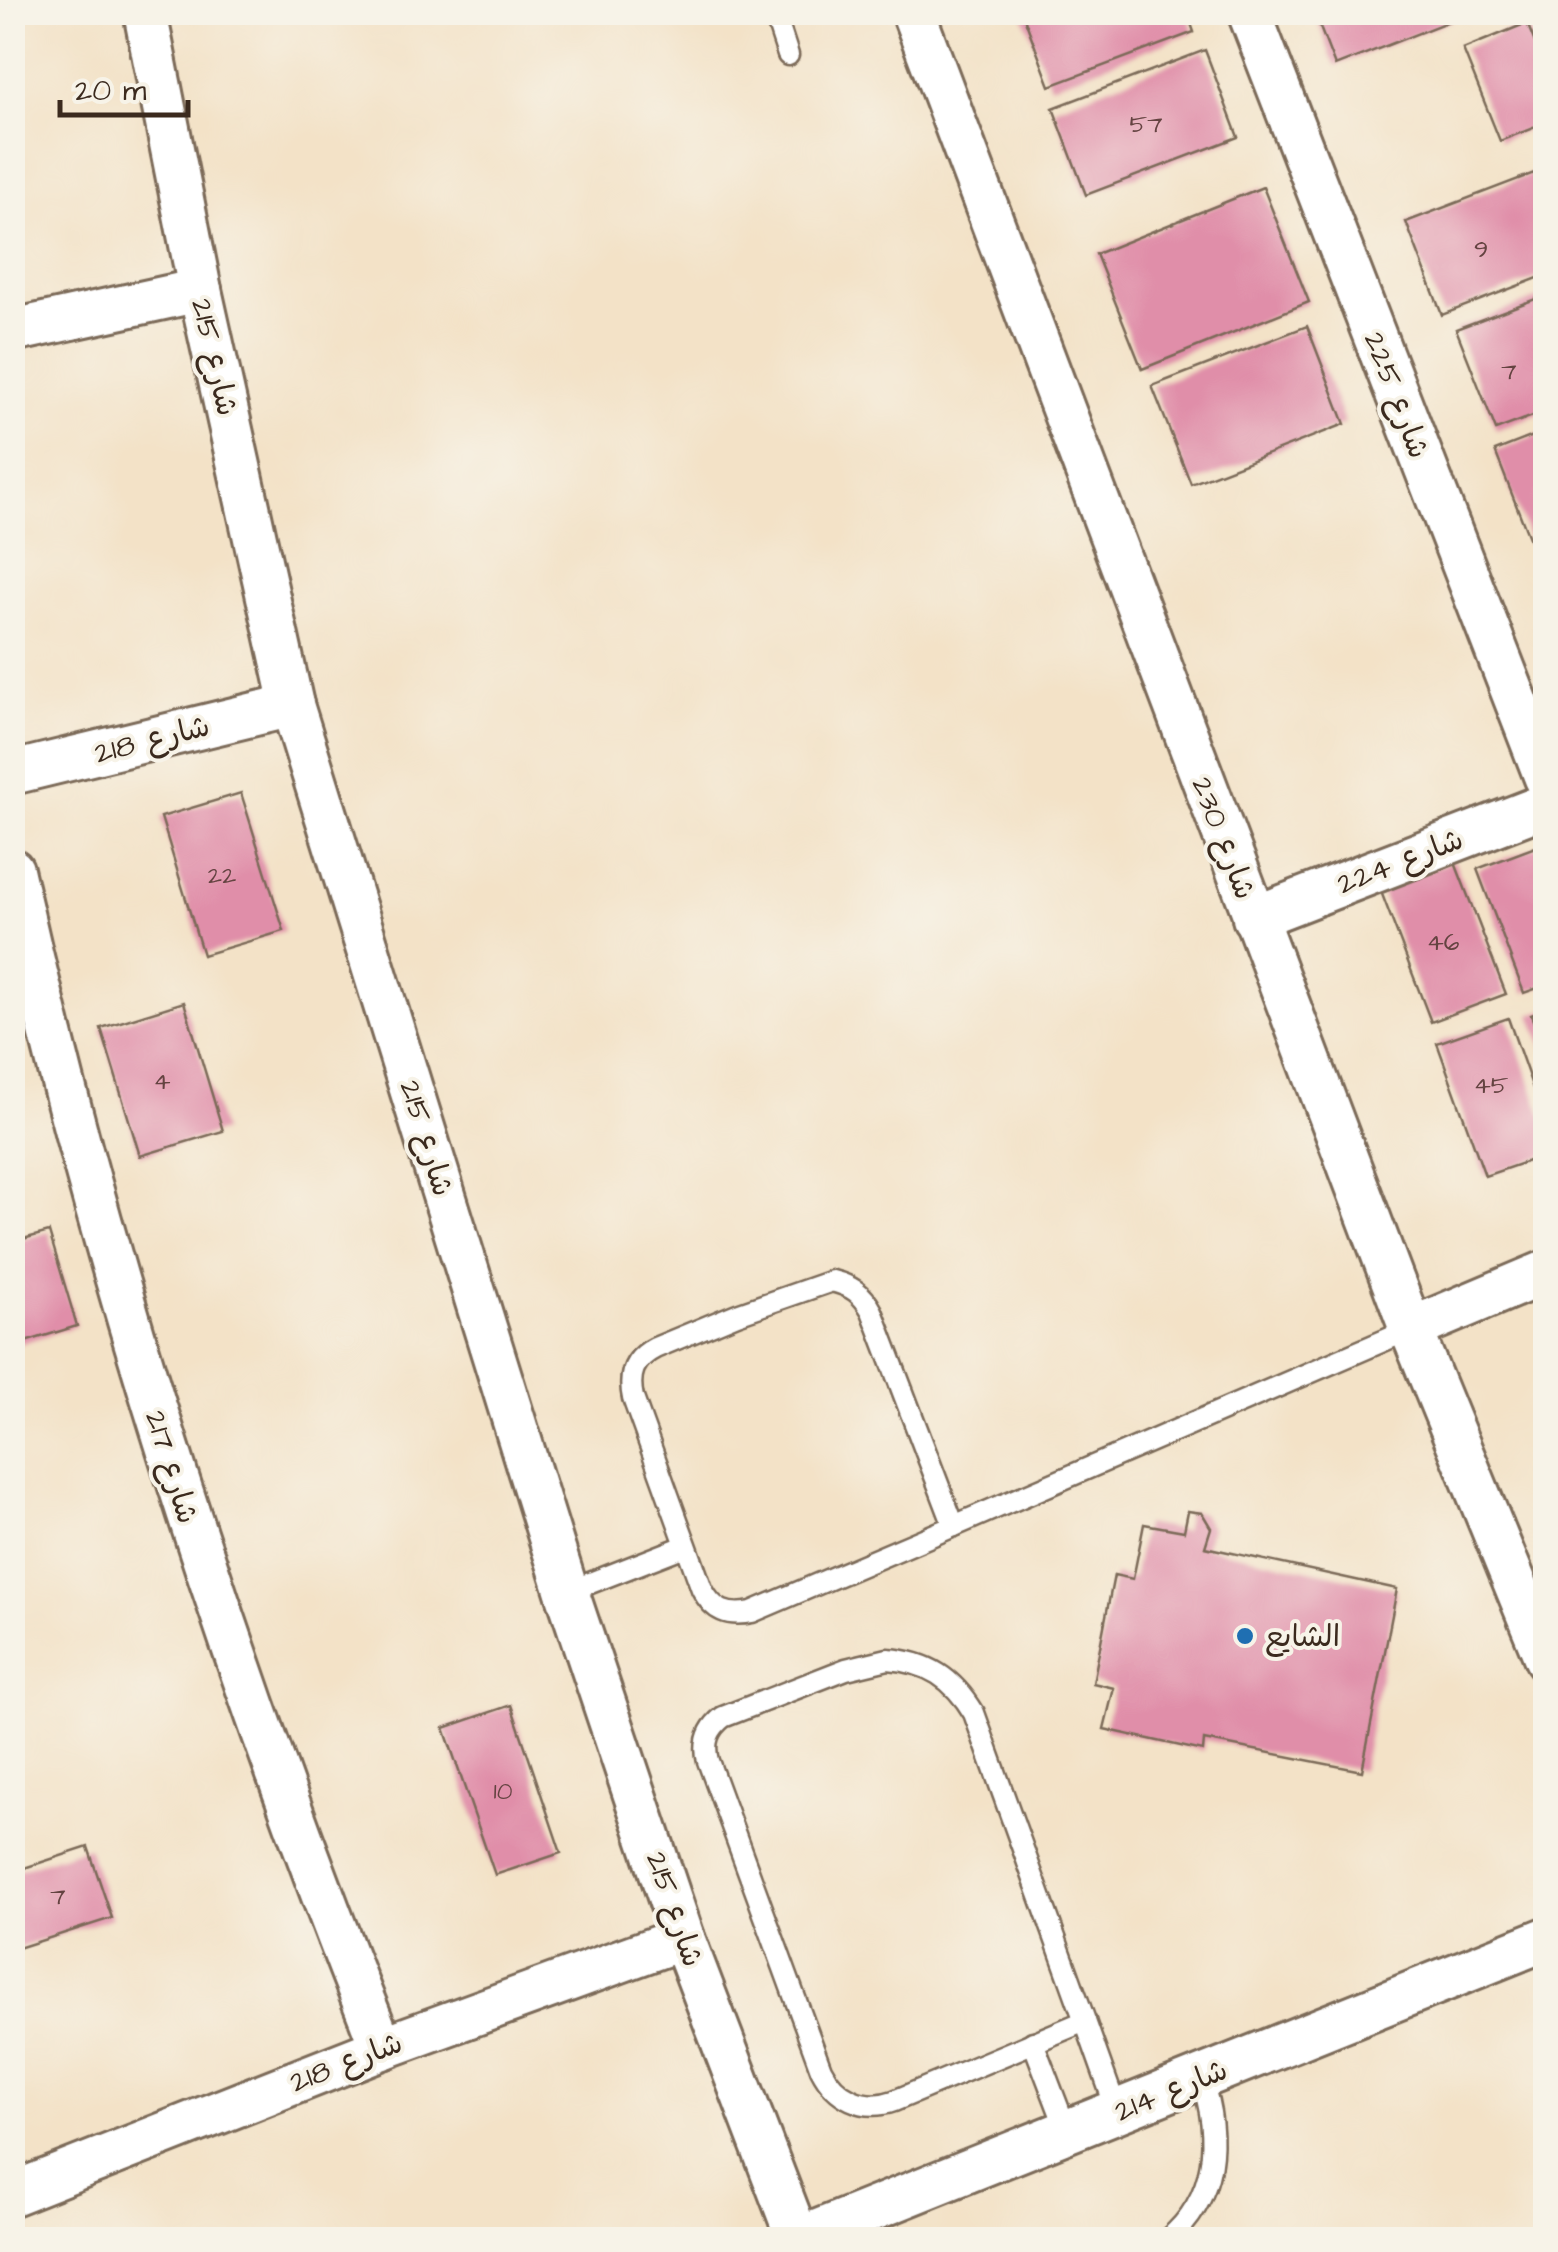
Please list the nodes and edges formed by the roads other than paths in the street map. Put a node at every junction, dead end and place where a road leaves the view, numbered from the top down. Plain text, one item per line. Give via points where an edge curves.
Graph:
1 (774, 12) edge
2 (913, 12) edge
3 (1249, 12) edge
4 (148, 15) edge
5 (788, 55) dead end
6 (200, 290) junction
7 (12, 331) edge
8 (292, 705) junction
9 (12, 772) edge
10 (1546, 778) edge
11 (1546, 805) edge
12 (12, 870) edge
13 (1254, 918) junction
14 (1546, 1272) edge
15 (1411, 1329) junction
16 (954, 1526) junction
17 (685, 1546) junction
18 (567, 1592) junction
19 (1546, 1659) edge
20 (683, 1938) junction
21 (1546, 1939) edge
22 (1085, 2022) junction
23 (1033, 2042) junction
24 (382, 2048) junction
25 (1201, 2078) junction
26 (1117, 2112) junction
27 (1067, 2130) junction
28 (12, 2194) edge
29 (797, 2239) edge
30 (1167, 2240) edge

1 - 5 lane
2 - 13 street, شارع 230
3 - 10 street, شارع 225
4 - 6 street, شارع 215
6 - 7 street
6 - 8 street, شارع 215
8 - 9 street, شارع 218
8 - 18 street, شارع 215
11 - 13 street, شارع 224
12 - 24 street, شارع 217 via 79,1148 186,1512 292,1818
13 - 15 street, شارع 230
14 - 15 street
15 - 16 lane
15 - 19 street, شارع 230
16 - 17 lane via 740,1615 707,1600
16 - 17 lane via 872,1311 849,1285 832,1281 704,1328 635,1363 633,1398
17 - 18 lane
18 - 20 street, شارع 215
20 - 24 street, شارع 218
20 - 29 street, شارع 215
21 - 25 street, شارع 214
22 - 23 lane
22 - 23 lane via 974,1713 948,1679 909,1661 866,1662 715,1723 706,1741 708,1761 821,2068 836,2090 858,2103 884,2104
22 - 26 lane
23 - 27 lane
24 - 28 street, شارع 218
25 - 26 street, شارع 214
25 - 30 lane via 1212,2108 1210,2173 1199,2203
26 - 27 street, شارع 214
27 - 29 street, شارع 214

